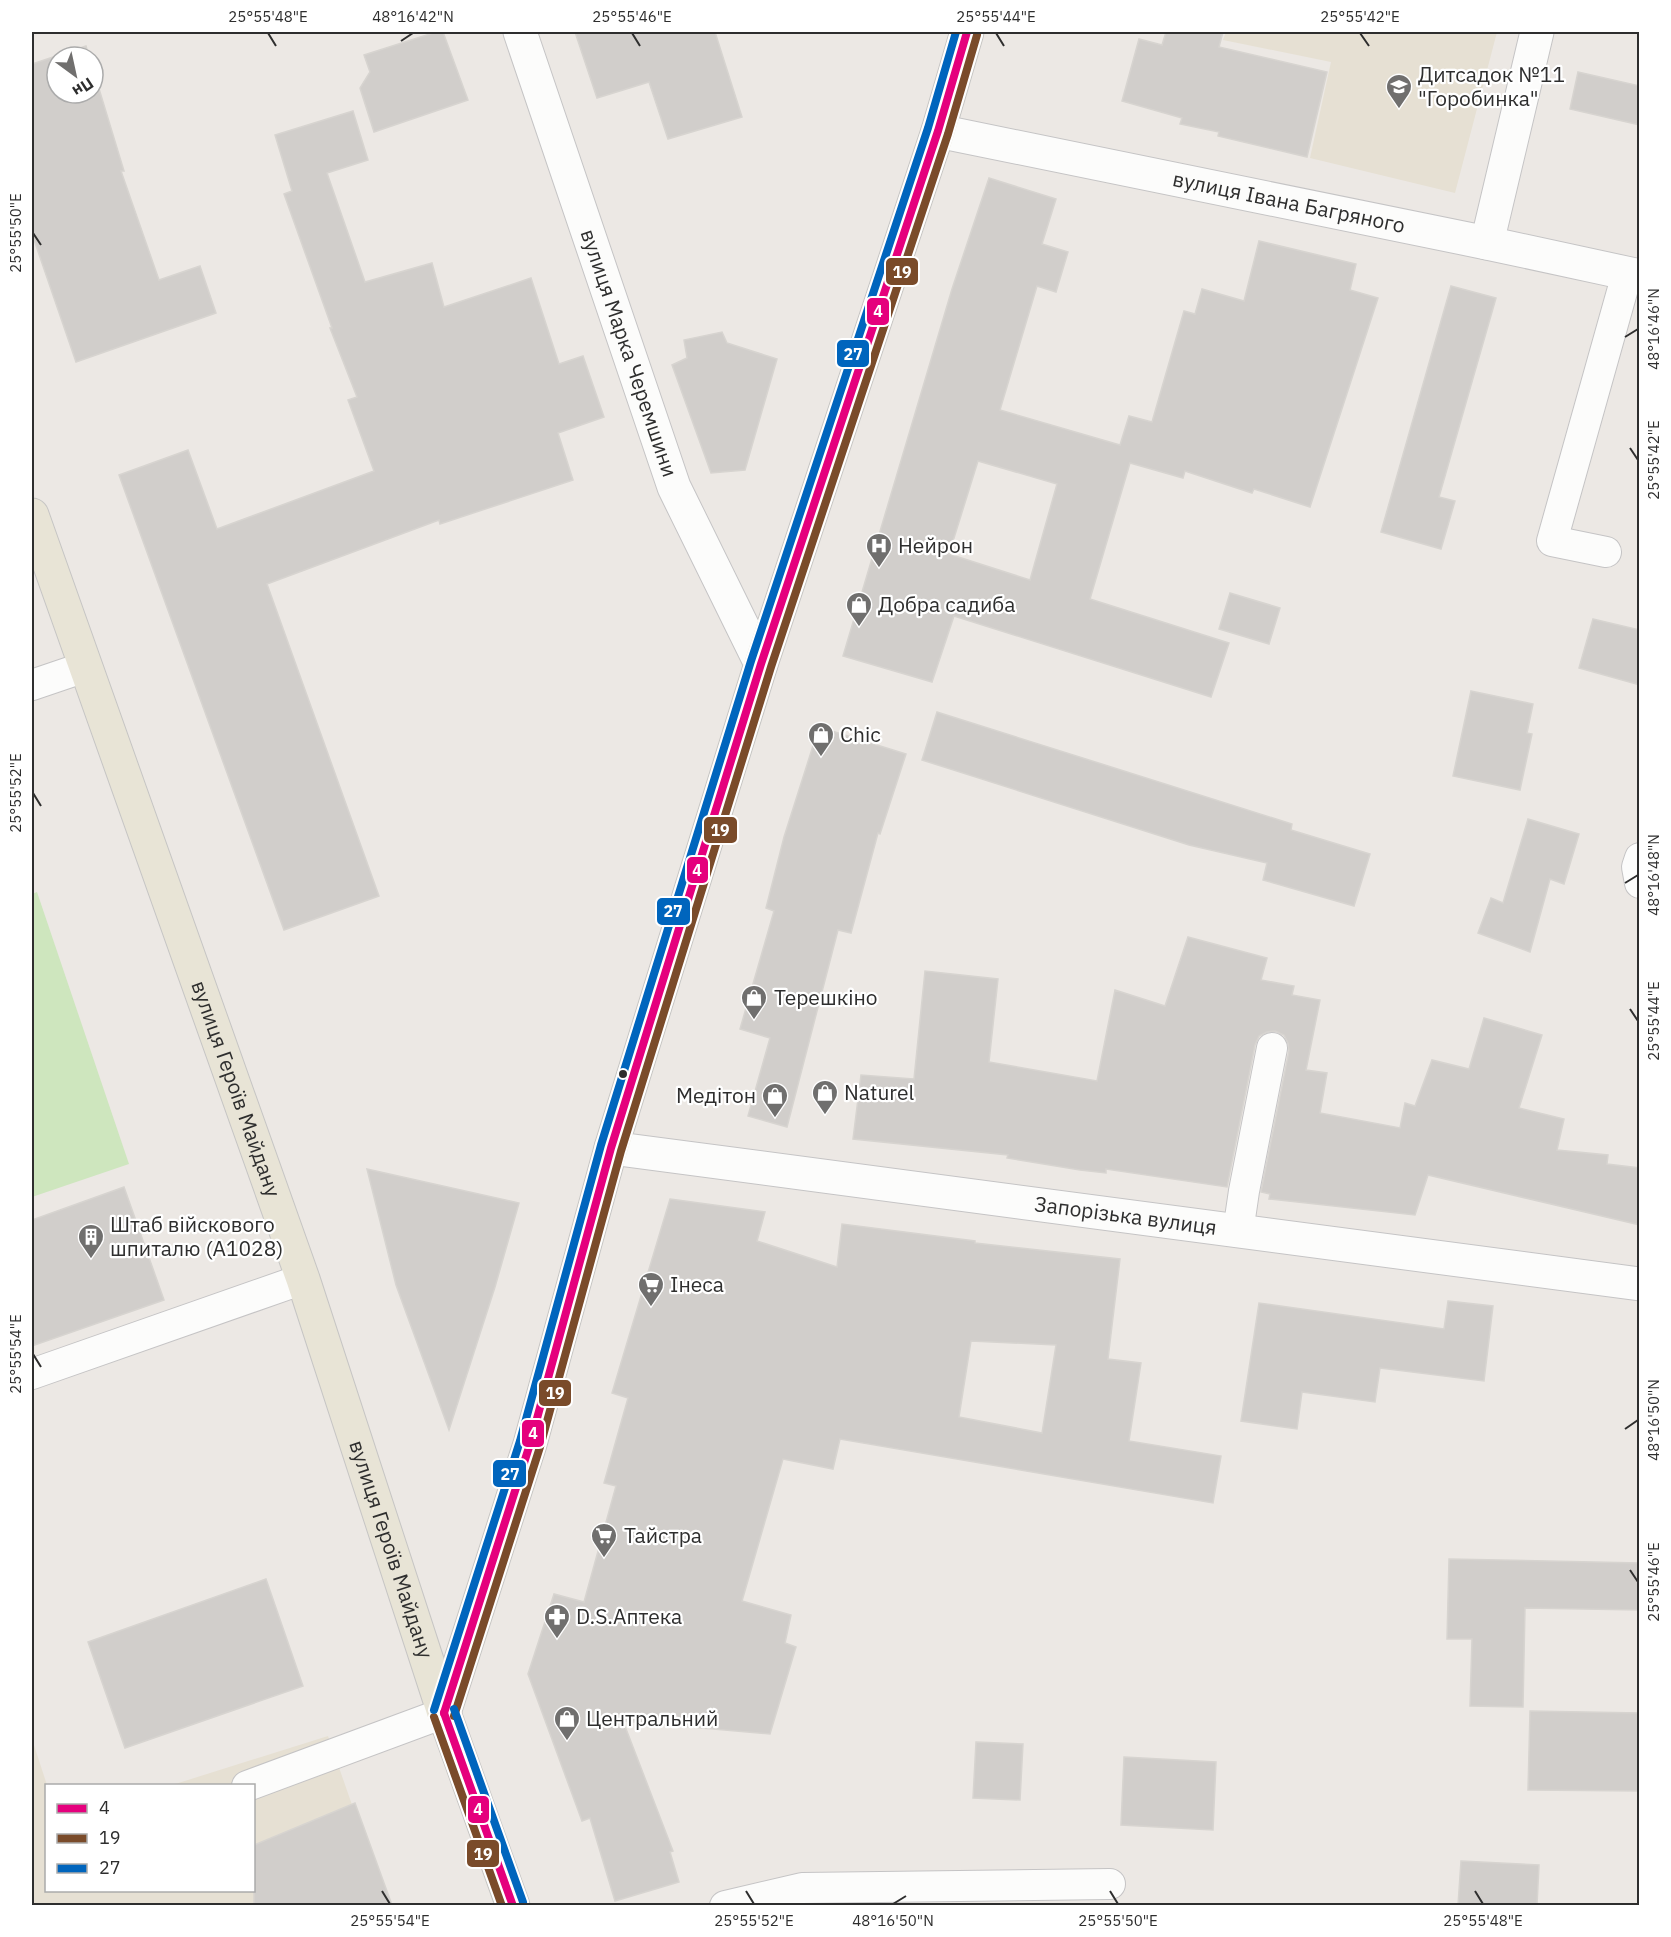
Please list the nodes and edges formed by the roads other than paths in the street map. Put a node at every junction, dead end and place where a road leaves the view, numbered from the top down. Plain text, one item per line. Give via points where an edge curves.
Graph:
1 (520, 32) edge
2 (967, 32) edge
3 (1537, 32) edge
4 (938, 131) junction
5 (1487, 243) junction
6 (1633, 275) edge
7 (32, 515) edge
8 (1606, 552) dead end
9 (761, 664) junction
10 (85, 667) junction
11 (32, 685) edge
12 (1640, 858) edge
13 (1640, 883) edge
14 (1272, 1048) dead end
15 (611, 1148) junction
16 (1238, 1232) junction
17 (303, 1279) junction
18 (1640, 1284) edge
19 (32, 1374) edge
20 (444, 1713) junction
21 (250, 1784) edge
22 (1110, 1884) dead end
23 (513, 1905) edge
24 (725, 1905) edge

1 - 9 street, вулиця Марка Черемшини via 674,487
2 - 4 main road
3 - 5 street
4 - 5 street, вулиця Івана Багряного
4 - 9 main road
5 - 6 street, вулиця Івана Багряного
6 - 8 lane via 1552,541
7 - 10 main road, вулиця Героїв Майдану
9 - 15 main road
10 - 11 lane
10 - 17 main road, вулиця Героїв Майдану
12 - 13 lane
14 - 16 lane
15 - 16 street, Запорізька вулиця
15 - 20 main road via 530,1444
16 - 18 street, Запорізька вулиця
17 - 19 lane
17 - 20 main road, вулиця Героїв Майдану
20 - 21 lane
20 - 23 main road, вулиця Героїв Майдану
22 - 24 lane via 802,1888

